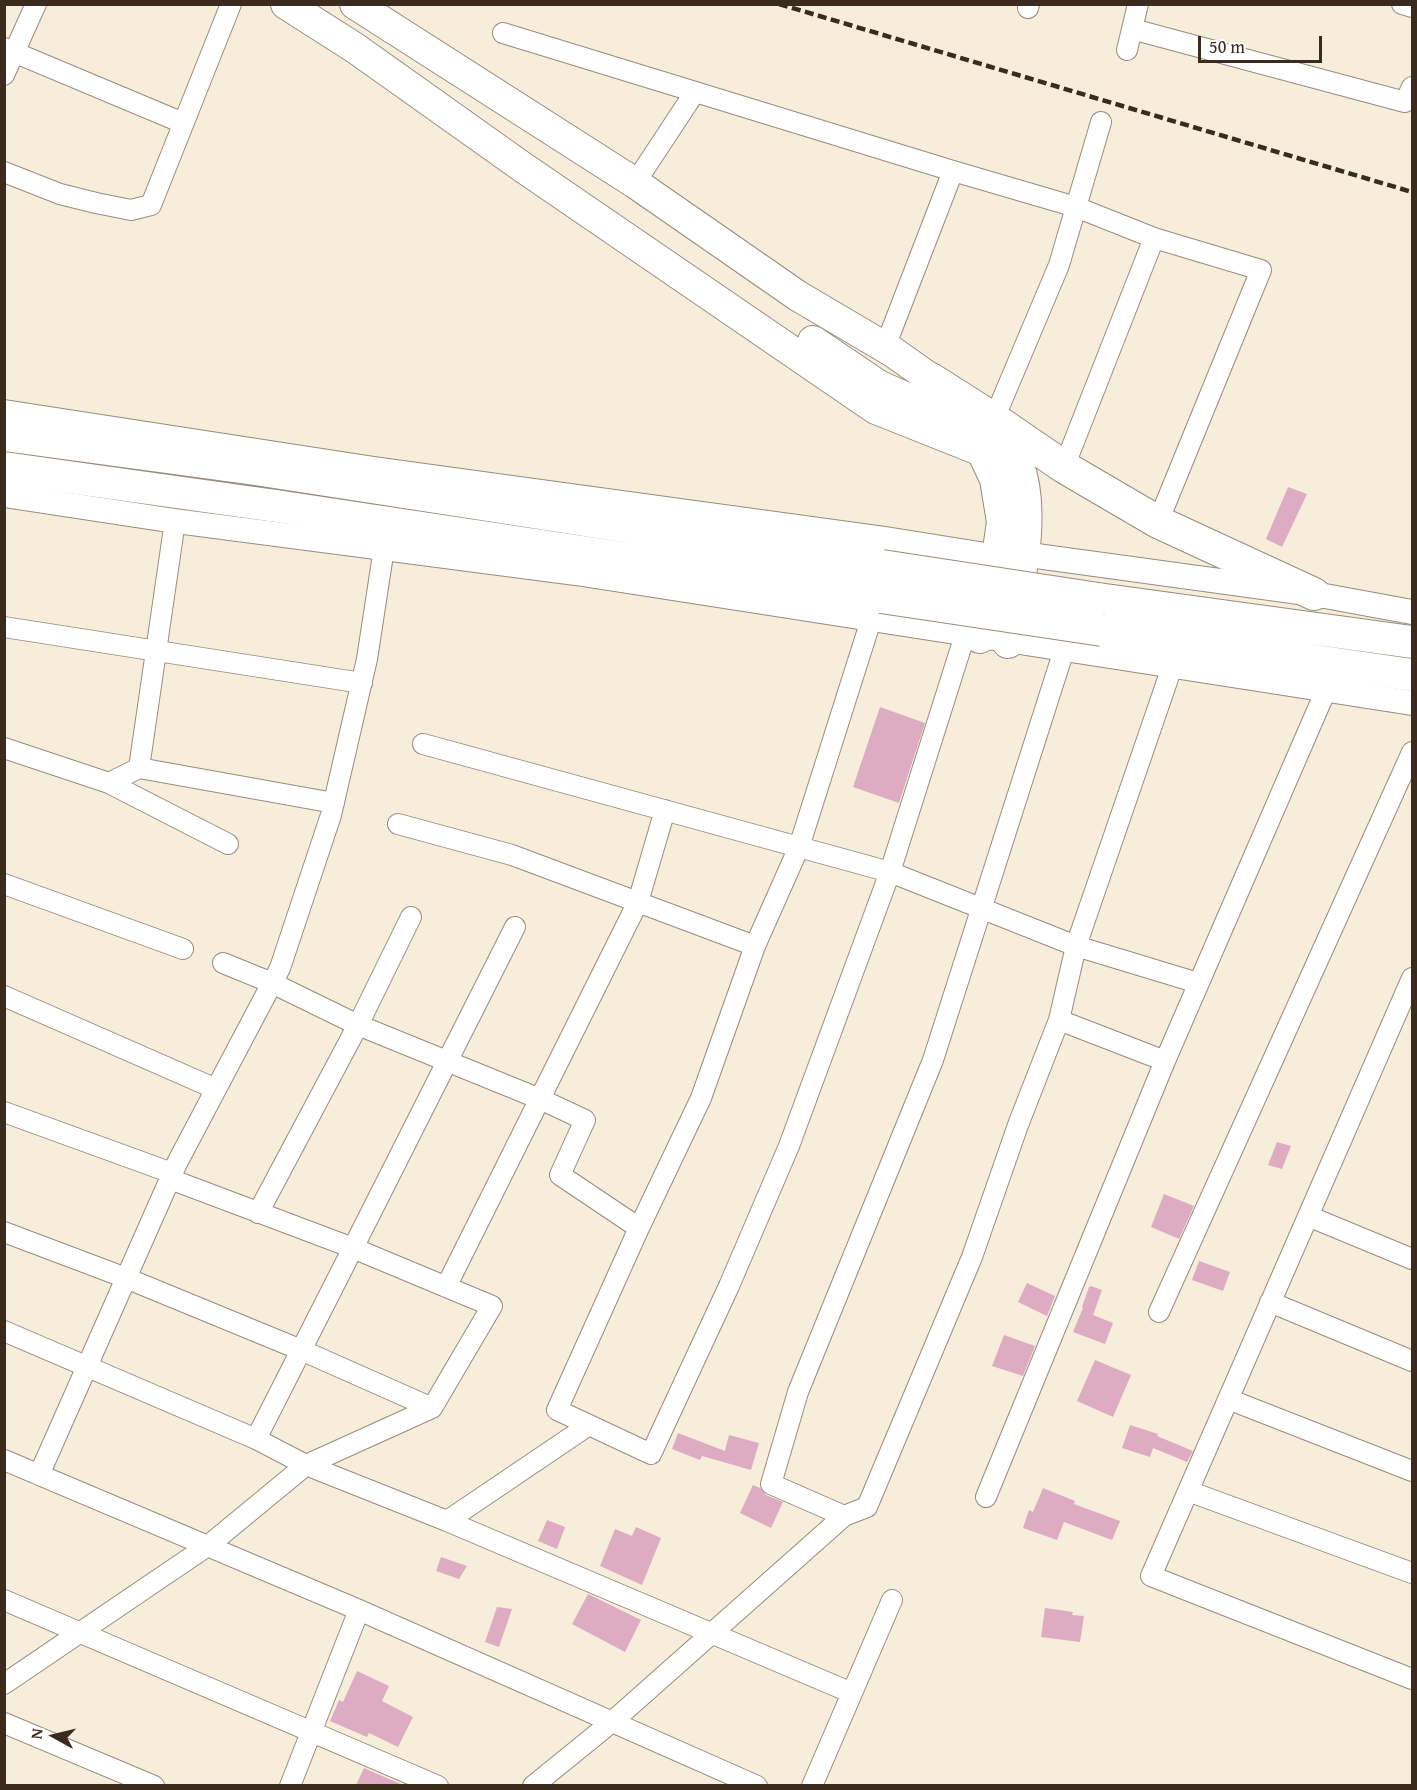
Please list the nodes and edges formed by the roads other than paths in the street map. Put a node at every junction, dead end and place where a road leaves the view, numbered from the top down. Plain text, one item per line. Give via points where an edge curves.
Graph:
1 (36, 4) edge
2 (231, 4) edge
3 (286, 4) edge
4 (309, 4) edge
5 (355, 4) edge
6 (1138, 4) edge
7 (1402, 4) edge
8 (1413, 7) edge
9 (1132, 29) junction
10 (503, 33) dead end
11 (9, 50) edge
12 (1127, 50) dead end
13 (4, 75) edge
14 (695, 92) junction
15 (1410, 98) edge
16 (1101, 122) dead end
17 (183, 123) junction
18 (953, 171) junction
19 (4, 172) edge
20 (635, 183) junction
21 (1076, 207) junction
22 (1154, 238) junction
23 (885, 347) junction
24 (931, 379) joint
25 (4, 412) edge
26 (983, 433) junction
27 (4, 435) edge
28 (1064, 467) junction
29 (4, 468) edge
30 (4, 495) edge
31 (175, 521) junction
32 (1158, 522) junction
33 (384, 548) junction
34 (1011, 555) junction
35 (1314, 594) junction
36 (876, 608) junction
37 (1413, 612) edge
38 (4, 627) edge
39 (984, 638) junction
40 (1413, 642) edge
41 (1064, 650) junction
42 (157, 651) junction
43 (1172, 667) junction
44 (1413, 675) edge
45 (362, 683) junction
46 (1326, 690) junction
47 (1413, 704) edge
48 (423, 744) dead end
49 (4, 748) edge
50 (1413, 752) edge
51 (140, 768) junction
52 (109, 783) junction
53 (334, 803) junction
54 (665, 810) junction
55 (398, 824) dead end
56 (228, 844) dead end
57 (799, 846) junction
58 (890, 872) junction
59 (4, 884) edge
60 (638, 902) junction
61 (981, 908) junction
62 (411, 917) dead end
63 (515, 927) dead end
64 (755, 946) junction
65 (1076, 946) junction
66 (183, 949) dead end
67 (223, 963) dead end
68 (1413, 978) edge
69 (272, 983) junction
70 (1198, 983) junction
71 (4, 996) edge
72 (1059, 1020) junction
73 (358, 1025) junction
74 (447, 1060) junction
75 (1165, 1061) junction
76 (216, 1089) junction
77 (540, 1099) junction
78 (4, 1112) edge
79 (171, 1176) junction
80 (258, 1213) junction
81 (1308, 1216) junction
82 (639, 1228) junction
83 (4, 1232) edge
84 (353, 1248) junction
85 (1413, 1258) edge
86 (126, 1278) junction
87 (446, 1287) junction
88 (1270, 1302) junction
89 (1159, 1312) dead end
90 (4, 1331) edge
91 (301, 1350) junction
92 (1413, 1361) edge
93 (87, 1367) junction
94 (1228, 1399) junction
95 (432, 1408) junction
96 (589, 1425) junction
97 (256, 1439) junction
98 (4, 1460) edge
99 (306, 1465) junction
100 (1413, 1471) edge
101 (39, 1475) junction
102 (1188, 1491) junction
103 (987, 1497) dead end
104 (844, 1516) junction
105 (447, 1521) junction
106 (209, 1545) junction
107 (1413, 1573) edge
108 (4, 1600) edge
109 (892, 1600) dead end
110 (359, 1610) junction
111 (81, 1633) junction
112 (711, 1633) junction
113 (1413, 1679) edge
114 (4, 1684) edge
115 (852, 1693) junction
116 (613, 1721) junction
117 (4, 1723) edge
118 (312, 1731) junction
119 (154, 1785) edge
120 (290, 1785) edge
121 (438, 1785) edge
122 (533, 1785) edge
123 (757, 1785) edge
124 (812, 1785) edge

1 - 11 street
2 - 17 street
3 - 26 main road via 876,409
4 - 26 main road via 878,385
5 - 20 main road
6 - 9 street
7 - 8 street
9 - 12 street
9 - 15 street
10 - 14 street
11 - 13 street
11 - 17 street
14 - 18 street
14 - 20 street
16 - 21 street
17 - 19 street via 151,205 131,210 60,195
18 - 21 street
18 - 23 street
20 - 23 main road via 798,296
21 - 22 street
21 - 26 street via 1059,265
22 - 28 street
22 - 32 street via 1261,270
23 - 24 main road
24 - 26 highway
25 - 34 street via 386,471
26 - 28 highway
26 - 34 highway
27 - 40 highway, bridge via 255,469 1098,599
28 - 32 highway
29 - 36 highway via 276,506
30 - 31 street
31 - 33 street
31 - 42 street
32 - 35 highway
33 - 36 street
33 - 45 street
34 - 35 street
34 - 39 highway
35 - 37 street
36 - 39 street
36 - 44 highway, bridge via 1102,630
36 - 57 street
38 - 42 street
39 - 41 street
39 - 58 street
41 - 43 street
41 - 61 street
42 - 45 street
42 - 51 street
43 - 46 street
43 - 65 street
45 - 53 street
46 - 47 street
46 - 70 street
48 - 54 street
49 - 52 street
50 - 89 street
51 - 52 street
51 - 53 street
52 - 56 street
53 - 69 street
54 - 57 street
54 - 60 street
55 - 60 street via 512,855
57 - 58 street
57 - 64 street
58 - 61 street
58 - 96 street via 789,1146 651,1454
59 - 66 street
60 - 64 street
60 - 77 street
61 - 65 street
61 - 104 street via 933,1060 798,1392 771,1484
62 - 73 street
63 - 74 street
64 - 82 street via 701,1098
65 - 70 street
65 - 72 street
67 - 69 street
68 - 81 street
69 - 73 street
69 - 76 street
70 - 75 street
71 - 76 street
72 - 75 street
72 - 104 street via 972,1257 867,1507
73 - 74 street
73 - 80 street
74 - 77 street
74 - 84 street
75 - 103 street
76 - 79 street
77 - 82 street via 585,1120 560,1175
77 - 87 street
78 - 79 street
79 - 80 street
79 - 86 street
80 - 84 street
81 - 85 street
81 - 88 street
82 - 96 street via 557,1410
83 - 86 street
84 - 87 street
84 - 91 street
86 - 91 street
86 - 93 street
87 - 95 street via 492,1306
88 - 92 street
88 - 94 street
90 - 93 street
91 - 95 street
91 - 97 street
93 - 97 street
93 - 101 street
94 - 100 street
94 - 102 street
95 - 99 street
96 - 105 street
97 - 99 street
98 - 101 street
99 - 105 street
99 - 106 street
101 - 106 street
102 - 107 street
102 - 113 street via 1151,1576
104 - 112 street
105 - 112 street
106 - 110 street
106 - 111 street
108 - 111 street
109 - 115 street
110 - 116 street
110 - 118 street
111 - 114 street
111 - 118 street
112 - 115 street
112 - 116 street
115 - 124 street
116 - 122 street
116 - 123 street
117 - 119 street
118 - 120 street
118 - 121 street

